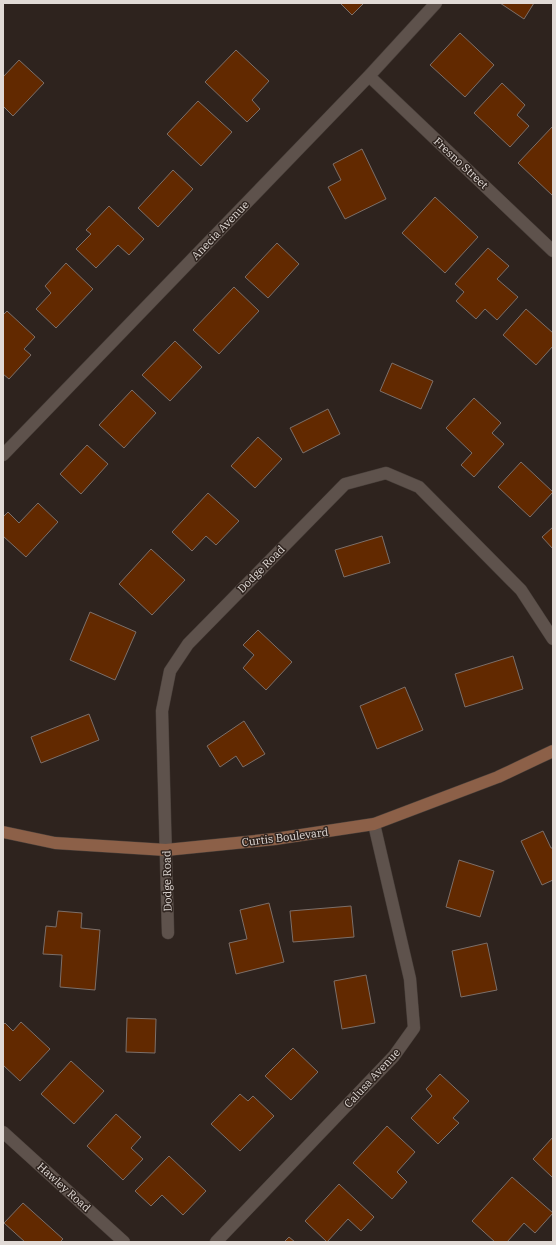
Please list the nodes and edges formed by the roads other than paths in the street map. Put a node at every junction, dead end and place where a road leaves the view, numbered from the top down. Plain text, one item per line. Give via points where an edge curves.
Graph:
1 (436, 3) edge
2 (369, 76) junction
3 (553, 251) edge
4 (3, 455) edge
5 (553, 639) edge
6 (553, 751) edge
7 (374, 824) junction
8 (3, 832) edge
9 (166, 850) junction
10 (168, 934) dead end
11 (3, 1132) edge
12 (124, 1242) edge
13 (216, 1242) edge

1 - 2 street, Anecia Avenue
2 - 3 street, Fresno Street
2 - 4 street, Anecia Avenue
5 - 9 street, Dodge Road via 521,590 419,487 386,473 345,484 188,644 170,671 162,711
6 - 7 street, Curtis Boulevard via 498,777
7 - 9 street, Curtis Boulevard via 275,839
7 - 13 street, Calusa Avenue via 410,979 414,1028 394,1056
8 - 9 street, Curtis Boulevard via 55,844
9 - 10 street, Dodge Road
11 - 12 street, Hawley Road

